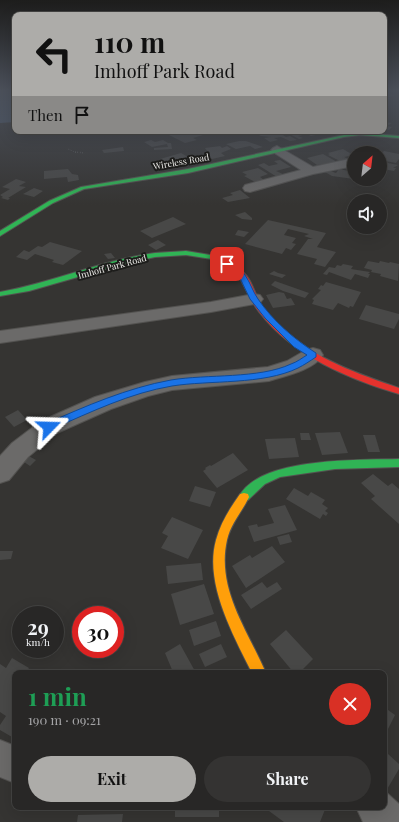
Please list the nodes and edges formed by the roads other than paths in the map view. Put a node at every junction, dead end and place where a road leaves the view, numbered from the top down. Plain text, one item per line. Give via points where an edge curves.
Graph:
1 (354, 134) edge
2 (368, 134) edge
3 (399, 138) edge
4 (277, 150) junction
5 (347, 163) edge
6 (311, 171) junction
7 (250, 188) dead end
8 (0, 234) edge
9 (0, 294) edge
10 (254, 299) junction
11 (0, 337) edge
12 (313, 355) junction
13 (399, 391) edge
14 (399, 463) edge
15 (0, 473) edge
16 (258, 670) edge
17 (0, 758) edge
18 (12, 764) edge
19 (378, 810) edge
20 (390, 822) edge

1 - 4 street, Wireless Road
2 - 3 street, Wireless Road
4 - 6 street
4 - 8 street, Wireless Road via 188,171 83,188 51,202
5 - 6 street
6 - 7 street
9 - 10 street, Imhoff Park Road via 129,260 171,254 207,257 227,264 242,275
10 - 11 street
10 - 12 street, Imhoff Park Road via 283,332
12 - 13 street, Imhoff Park Road via 353,375
12 - 15 street via 294,366 269,374 172,383 145,388 103,403 49,427 20,450
14 - 16 street via 331,465 274,474 256,484 239,503 226,524 219,546 220,572 228,606
17 - 18 street
19 - 20 street

